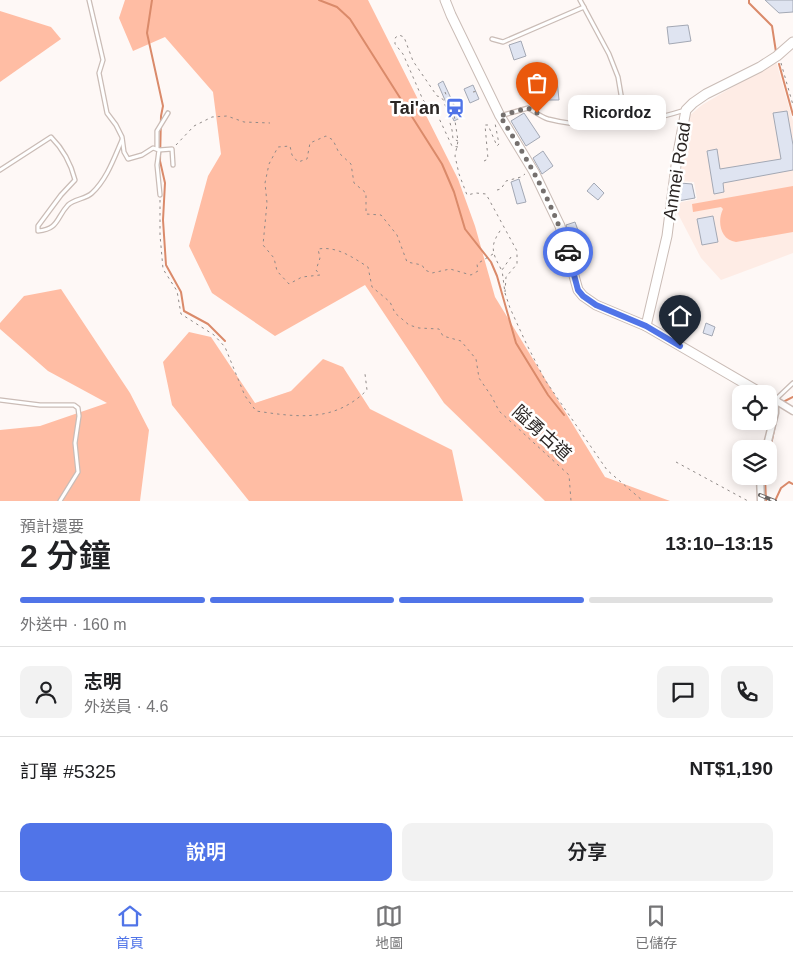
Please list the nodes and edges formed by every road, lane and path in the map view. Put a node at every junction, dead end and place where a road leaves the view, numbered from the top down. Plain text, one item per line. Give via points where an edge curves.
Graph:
1 (445, 0) edge
2 (580, 0) edge
3 (90, 1) edge
4 (584, 7) junction
5 (492, 39) dead end
6 (793, 42) edge
7 (777, 56) junction
8 (445, 92) dead end
9 (793, 105) edge
10 (686, 110) junction
11 (168, 113) dead end
12 (500, 117) junction
13 (270, 123) dead end
14 (626, 124) junction
15 (122, 140) junction
16 (458, 142) junction
17 (458, 147) junction
18 (158, 149) junction
19 (172, 149) junction
20 (484, 161) dead end
21 (173, 165) dead end
22 (531, 168) junction
23 (0, 170) edge
24 (497, 190) dead end
25 (160, 194) joint
26 (503, 227) junction
27 (493, 254) junction
28 (511, 257) dead end
29 (502, 270) junction
30 (505, 292) junction
31 (646, 326) junction
32 (365, 374) dead end
33 (793, 382) edge
34 (748, 385) edge
35 (777, 395) edge
36 (0, 400) edge
37 (777, 402) edge
38 (793, 411) edge
39 (676, 462) dead end
40 (760, 485) edge
41 (60, 501) edge
42 (570, 501) edge
43 (643, 501) edge
44 (748, 501) edge
45 (760, 501) edge

1 - 12 street
2 - 4 lane
3 - 15 lane via 103,60 99,73 106,113
4 - 5 lane via 503,42
4 - 14 lane via 618,77
6 - 7 street, Anmei Road
7 - 9 path
7 - 10 street, Anmei Road via 760,68 706,94
8 - 16 path via 454,114
10 - 14 lane
10 - 31 street, Anmei Road via 667,236
11 - 18 lane via 157,131
12 - 14 lane via 528,108 546,118 592,126
12 - 20 path via 495,121 497,146 488,125 485,125 488,159
12 - 22 street
13 - 19 path via 244,122 227,116 212,117 194,126
15 - 18 lane via 128,159 153,148
15 - 23 lane via 106,176 91,195 69,204 54,226 46,230 38,231 38,226 75,180 60,145 51,137
16 - 17 path
16 - 17 path via 453,139 444,101 423,77 404,37 399,35 395,44 403,54 423,100 437,114 452,146
17 - 26 path via 455,156 467,195 486,194
18 - 19 lane
18 - 25 lane
19 - 21 lane
22 - 24 path via 521,177 506,181
22 - 31 street via 560,226 578,290 596,305
25 - 32 path via 163,269 177,291 181,314 214,335 224,347 245,396 256,411 294,416 332,413 357,400 367,390
26 - 27 path via 495,238
26 - 30 path via 517,251 517,264 506,277
27 - 29 path
27 - 42 path, 隘勇古道 via 477,264 478,271 470,275 450,269 432,273 422,265 407,262 397,235 380,214 366,214 366,193 354,183 351,164 339,153 333,140 326,136 310,143 307,159 298,162 290,146 278,147 269,164 265,183 268,203 263,245 289,284 302,277 320,275 316,270 320,258 318,248 329,247 368,267 372,287 409,325 439,329 443,336 461,342 476,359 479,378 499,411 569,475
28 - 29 path
29 - 30 path
30 - 43 path via 545,380 607,470
31 - 34 street
33 - 35 lane
36 - 41 lane via 40,405 74,404 78,408 75,443 78,472
37 - 38 street
39 - 44 path
40 - 45 street

